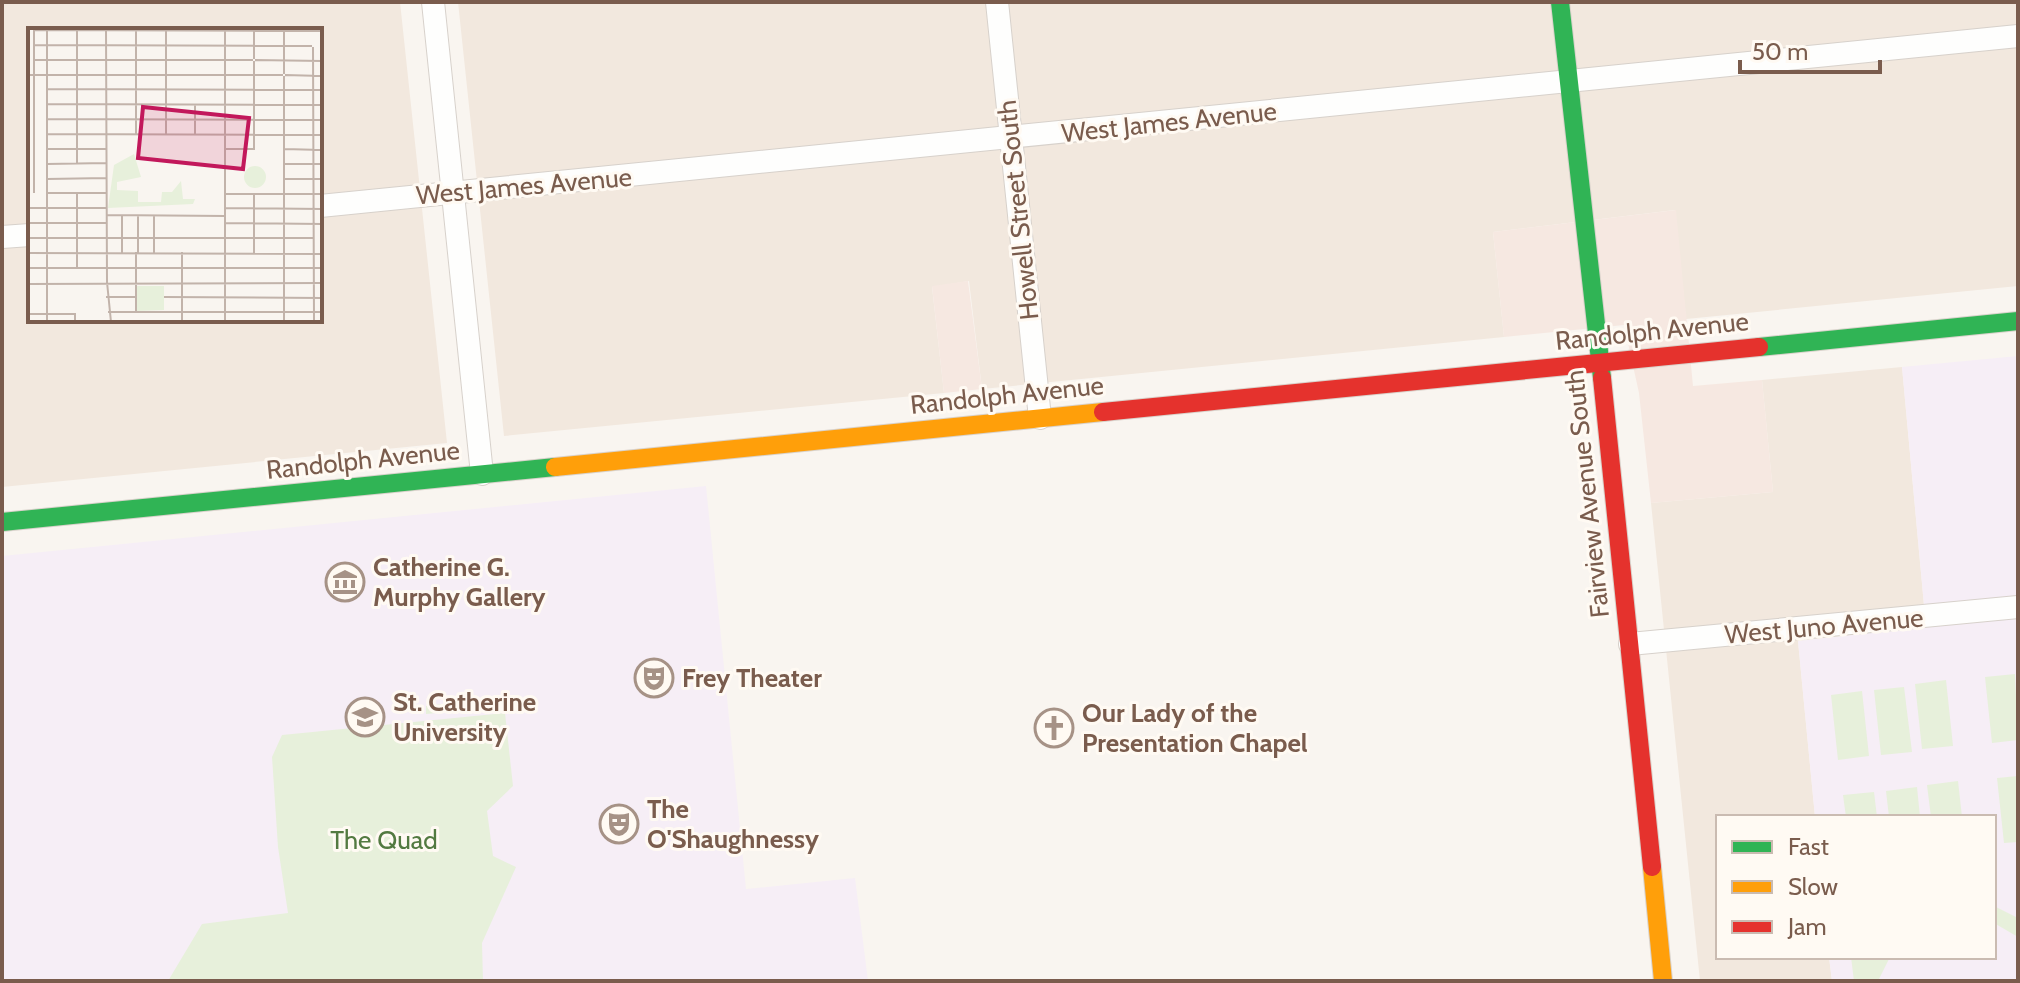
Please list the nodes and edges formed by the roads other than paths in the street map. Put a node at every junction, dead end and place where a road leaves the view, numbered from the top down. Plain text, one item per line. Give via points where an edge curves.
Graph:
1 (433, 2) edge
2 (997, 2) edge
3 (1560, 2) edge
4 (2018, 36) edge
5 (1568, 82) junction
6 (1011, 138) junction
7 (453, 193) junction
8 (322, 206) edge
9 (28, 235) edge
10 (2, 237) edge
11 (2018, 321) edge
12 (1599, 363) junction
13 (1040, 418) junction
14 (482, 474) junction
15 (2, 522) edge
16 (2018, 607) edge
17 (1630, 644) junction
18 (1663, 981) edge

1 - 7 street
2 - 6 street, Howell Street South
3 - 5 main road, Fairview Avenue South
4 - 5 street, West James Avenue
5 - 6 street, West James Avenue
5 - 12 main road, Fairview Avenue South
6 - 7 street, West James Avenue
6 - 13 street, Howell Street South
7 - 8 street, West James Avenue
7 - 14 street
9 - 10 street
11 - 12 main road, Randolph Avenue
12 - 13 main road, Randolph Avenue
12 - 17 main road, Fairview Avenue South
13 - 14 main road, Randolph Avenue
14 - 15 main road, Randolph Avenue
16 - 17 street, West Juno Avenue
17 - 18 main road, Fairview Avenue South

